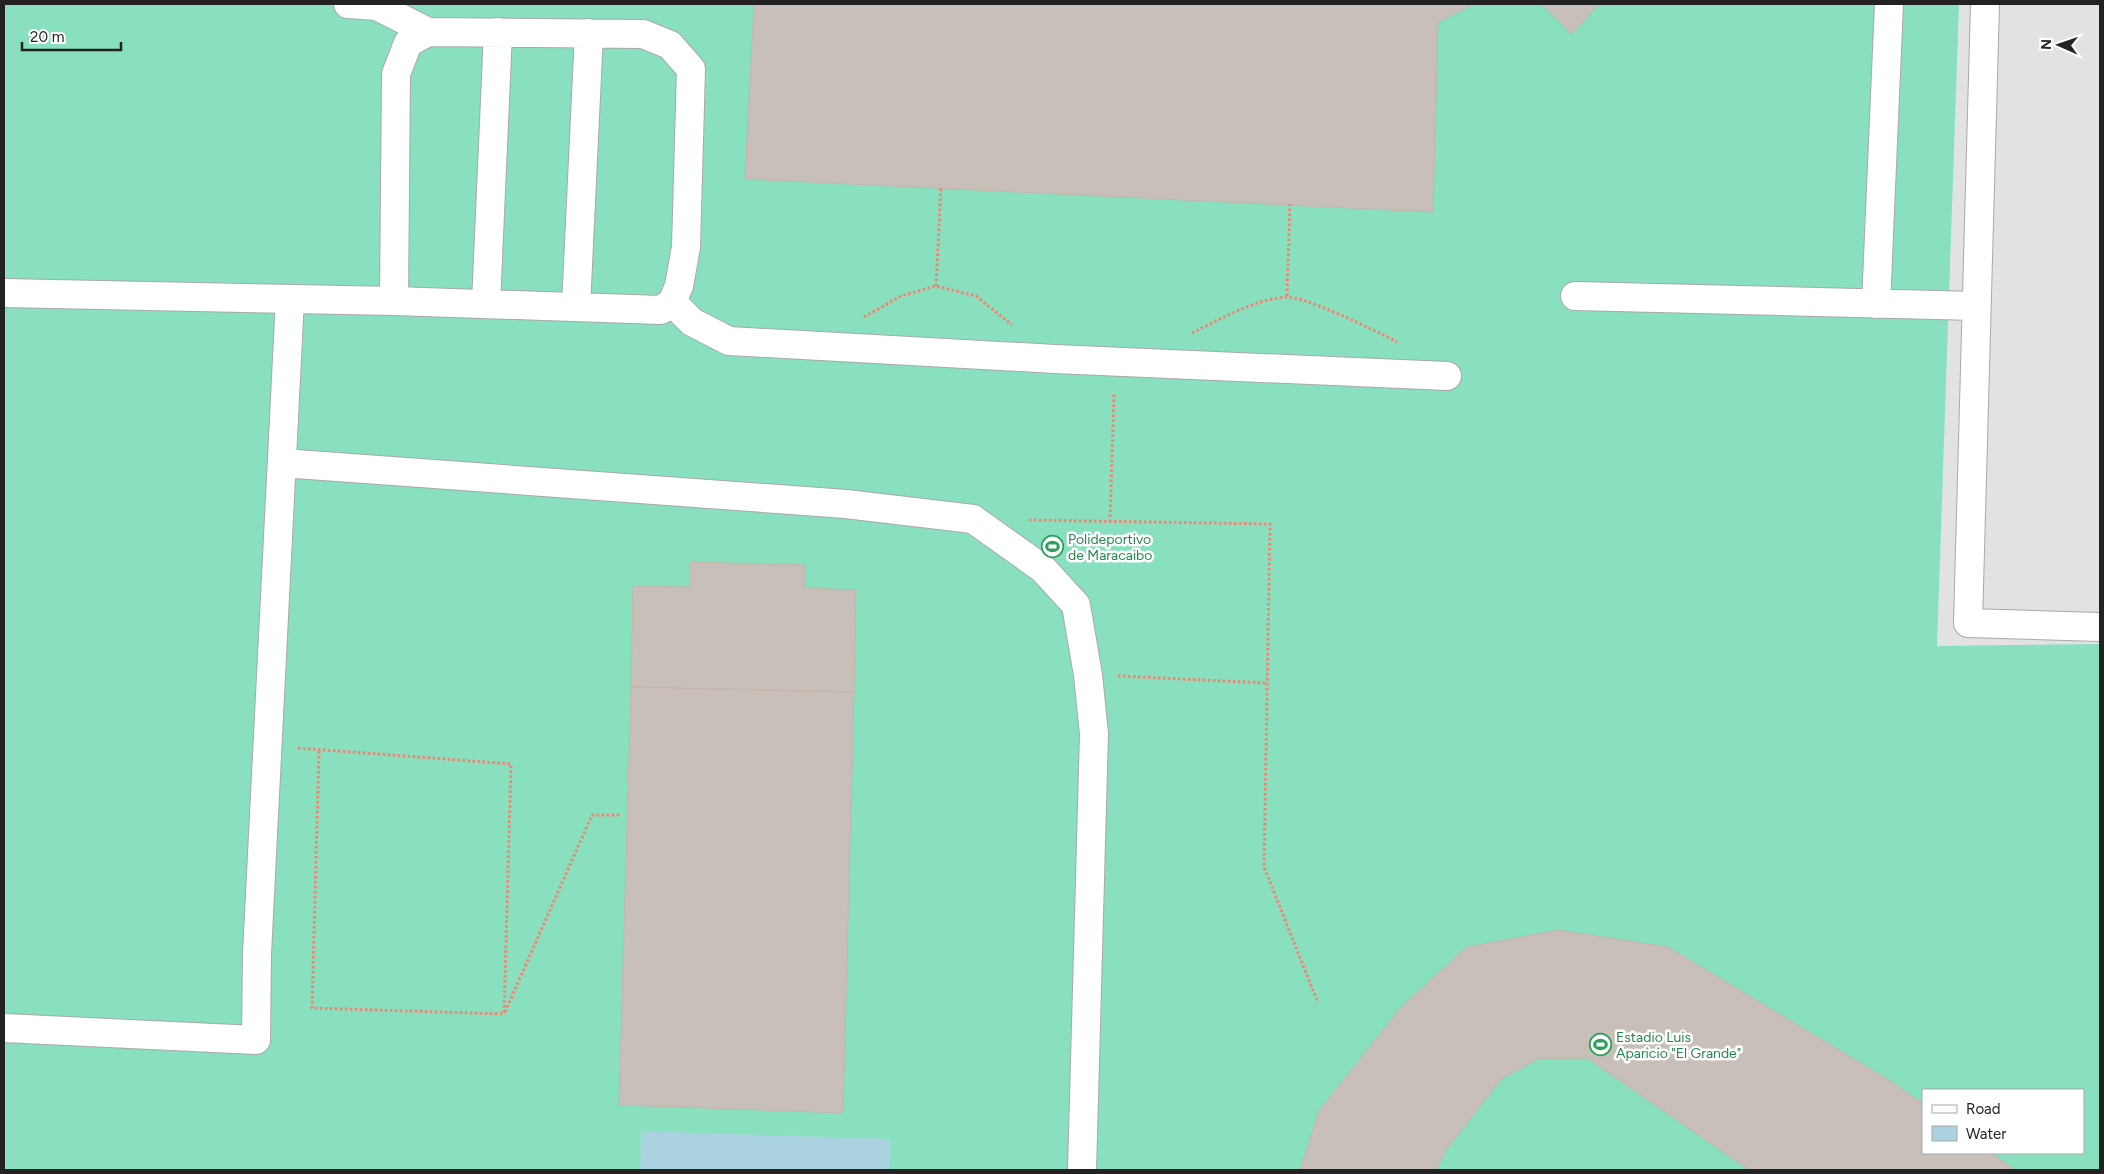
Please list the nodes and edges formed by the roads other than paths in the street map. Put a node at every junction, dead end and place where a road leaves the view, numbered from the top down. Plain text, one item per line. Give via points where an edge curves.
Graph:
1 (348, 4) edge
2 (1889, 4) edge
3 (1985, 4) edge
4 (428, 32) junction
5 (498, 32) junction
6 (590, 33) junction
7 (4, 293) edge
8 (1575, 296) dead end
9 (290, 299) junction
10 (394, 301) junction
11 (672, 302) junction
12 (486, 304) junction
13 (1876, 304) junction
14 (1976, 306) junction
15 (576, 307) junction
16 (1447, 376) dead end
17 (282, 463) junction
18 (2100, 627) edge
19 (4, 1028) edge
20 (1082, 1170) edge

1 - 4 lane via 377,6
2 - 13 lane
3 - 14 lane
4 - 5 lane
4 - 10 lane via 408,43 396,74
5 - 6 lane
5 - 12 lane
6 - 11 lane via 643,34 670,45 691,69 686,247 679,286
6 - 15 lane
7 - 9 lane
8 - 13 lane
9 - 10 lane
9 - 17 lane
10 - 12 lane
11 - 15 lane via 661,310
11 - 16 lane via 692,322 729,341
12 - 15 lane
13 - 14 lane
14 - 18 lane via 1968,623
17 - 19 lane via 256,1040
17 - 20 lane via 846,504 973,520 1043,569 1076,605 1094,734

